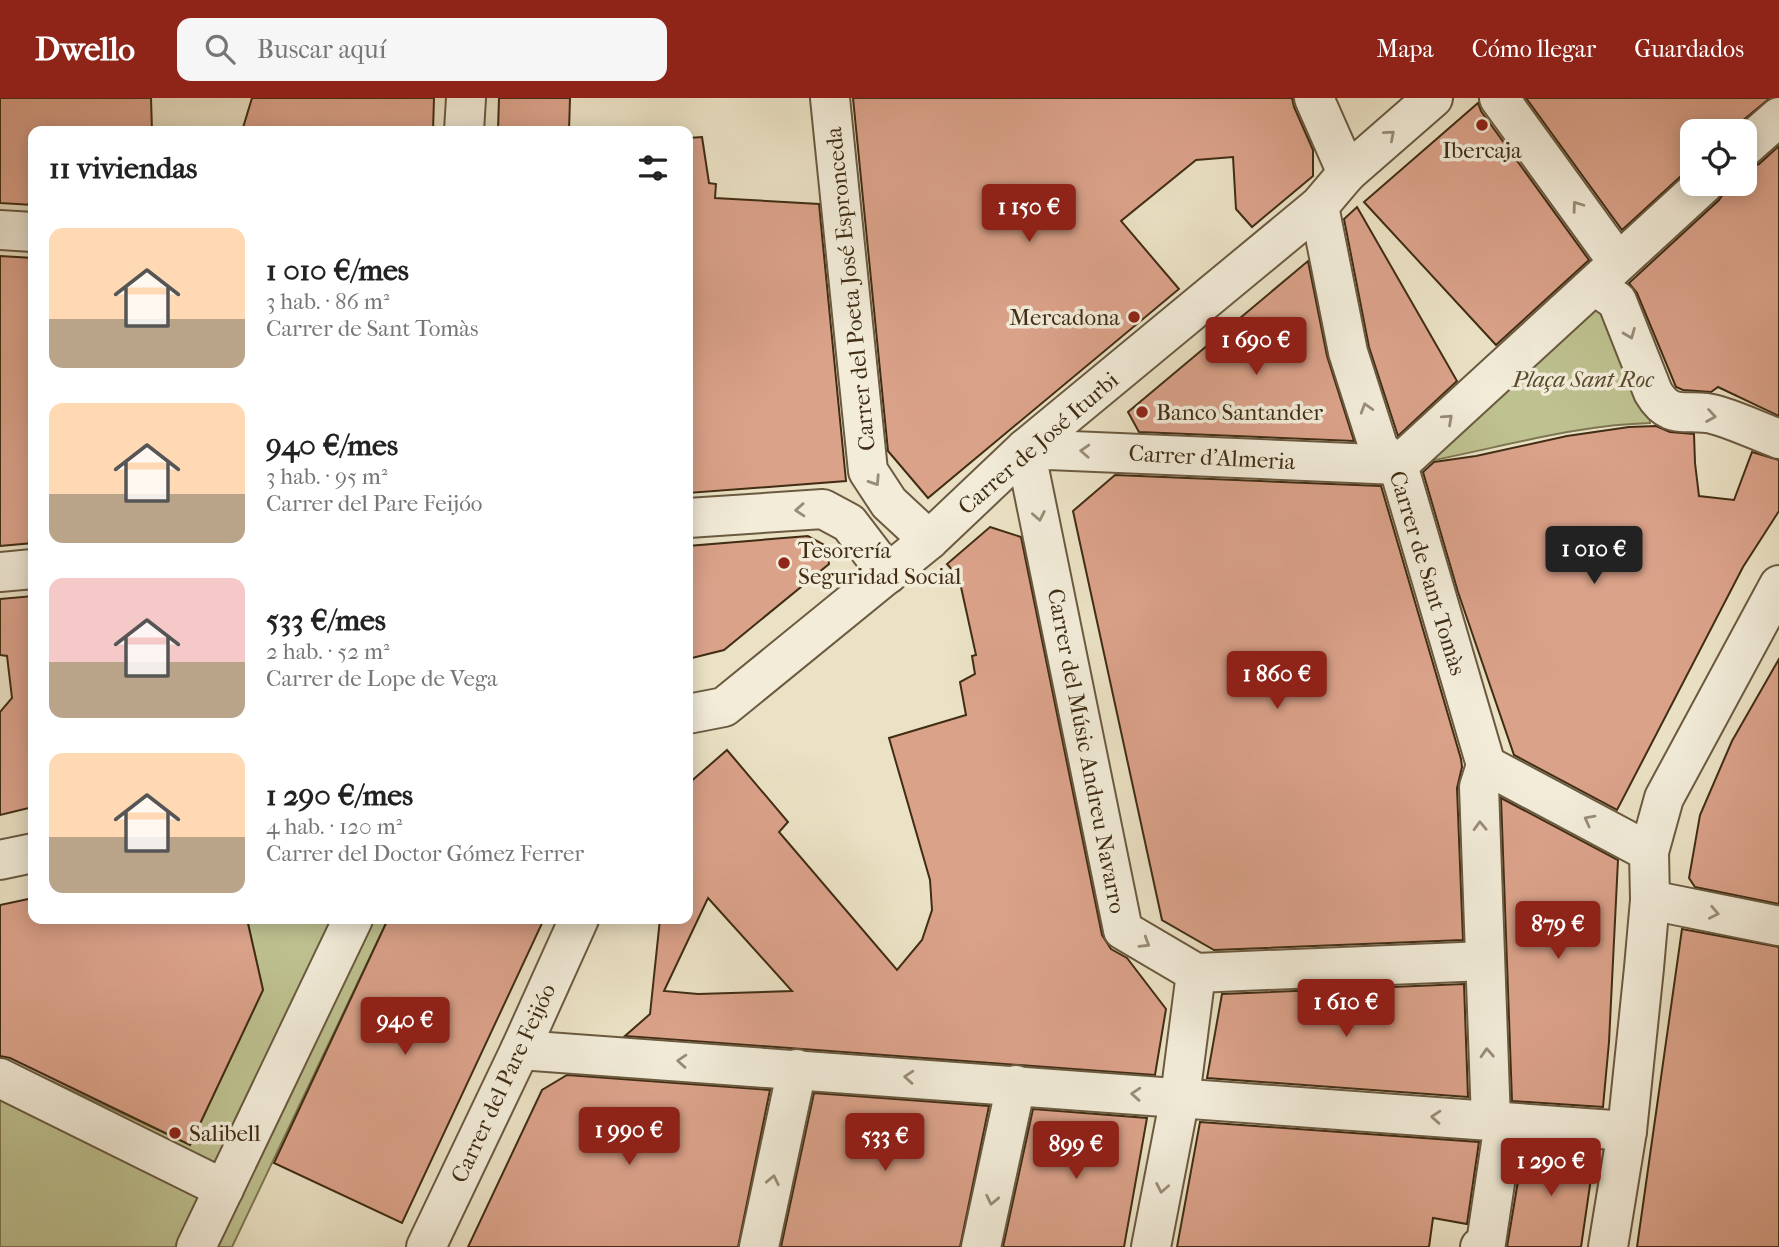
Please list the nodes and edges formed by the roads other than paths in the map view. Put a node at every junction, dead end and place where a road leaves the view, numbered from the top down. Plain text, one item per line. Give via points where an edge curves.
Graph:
1 (466, 98) edge
2 (830, 98) edge
3 (1314, 98) edge
4 (1433, 98) edge
5 (1499, 98) edge
6 (1779, 117) edge
7 (464, 126) edge
8 (1757, 136) edge
9 (1347, 173) junction
10 (1691, 196) edge
11 (1319, 206) junction
12 (0, 230) edge
13 (28, 232) edge
14 (1606, 274) junction
15 (1779, 439) edge
16 (1026, 449) junction
17 (1398, 466) junction
18 (693, 518) edge
19 (929, 540) junction
20 (28, 569) edge
21 (0, 572) edge
22 (888, 574) junction
23 (1779, 585) edge
24 (706, 710) edge
25 (1486, 765) junction
26 (1649, 852) junction
27 (28, 854) edge
28 (0, 860) edge
29 (1650, 900) junction
30 (352, 924) edge
31 (577, 924) edge
32 (1779, 926) edge
33 (1485, 961) junction
34 (1196, 973) junction
35 (520, 1050) junction
36 (797, 1069) junction
37 (0, 1078) edge
38 (1016, 1085) junction
39 (1180, 1097) junction
40 (1501, 1122) junction
41 (1627, 1131) junction
42 (224, 1189) junction
43 (196, 1247) edge
44 (426, 1247) edge
45 (759, 1247) edge
46 (981, 1247) edge
47 (1150, 1247) edge
48 (1480, 1247) edge
49 (1608, 1247) edge

1 - 7 street
2 -> 19 street, Carrer del Poeta José Espronceda via 868,471 889,503
3 - 9 street
9 -> 4 street, Carrer de José Iturbi
14 -> 5 street
6 - 8 street
9 - 11 street, Carrer de José Iturbi
10 - 14 street
11 - 16 street, Carrer de José Iturbi
17 -> 11 street, Carrer de Sant Tomàs via 1379,449 1348,352
12 - 13 street
14 -> 15 street via 1660,405 1677,413 1714,414
17 -> 14 street
17 -> 16 street, Carrer d'Almeria
16 - 19 street, Carrer de José Iturbi
16 -> 34 street, Carrer del Músic Andreu Navarro via 1123,930
17 - 25 street, Carrer de Sant Tomàs
22 -> 18 street via 849,523 823,509
19 - 22 street, Carrer de José Iturbi
20 - 21 street
22 - 24 street, Carrer de José Iturbi
23 - 26 street via 1664,798
26 -> 25 street
33 -> 25 street via 1479,787
26 - 29 street
27 - 28 street
29 -> 32 street
29 - 41 street
30 - 42 street
31 - 35 street, Carrer del Pare Feijóo
33 - 34 street
40 -> 33 street via 1486,1042
34 - 39 street
36 -> 35 street
35 - 44 street, Carrer del Pare Feijóo
38 -> 36 street
45 -> 36 street
37 - 42 street
39 -> 38 street
38 -> 46 street
40 -> 39 street
39 -> 47 street
40 - 41 street
40 - 48 street via 1486,1243
41 - 49 street
42 - 43 street

